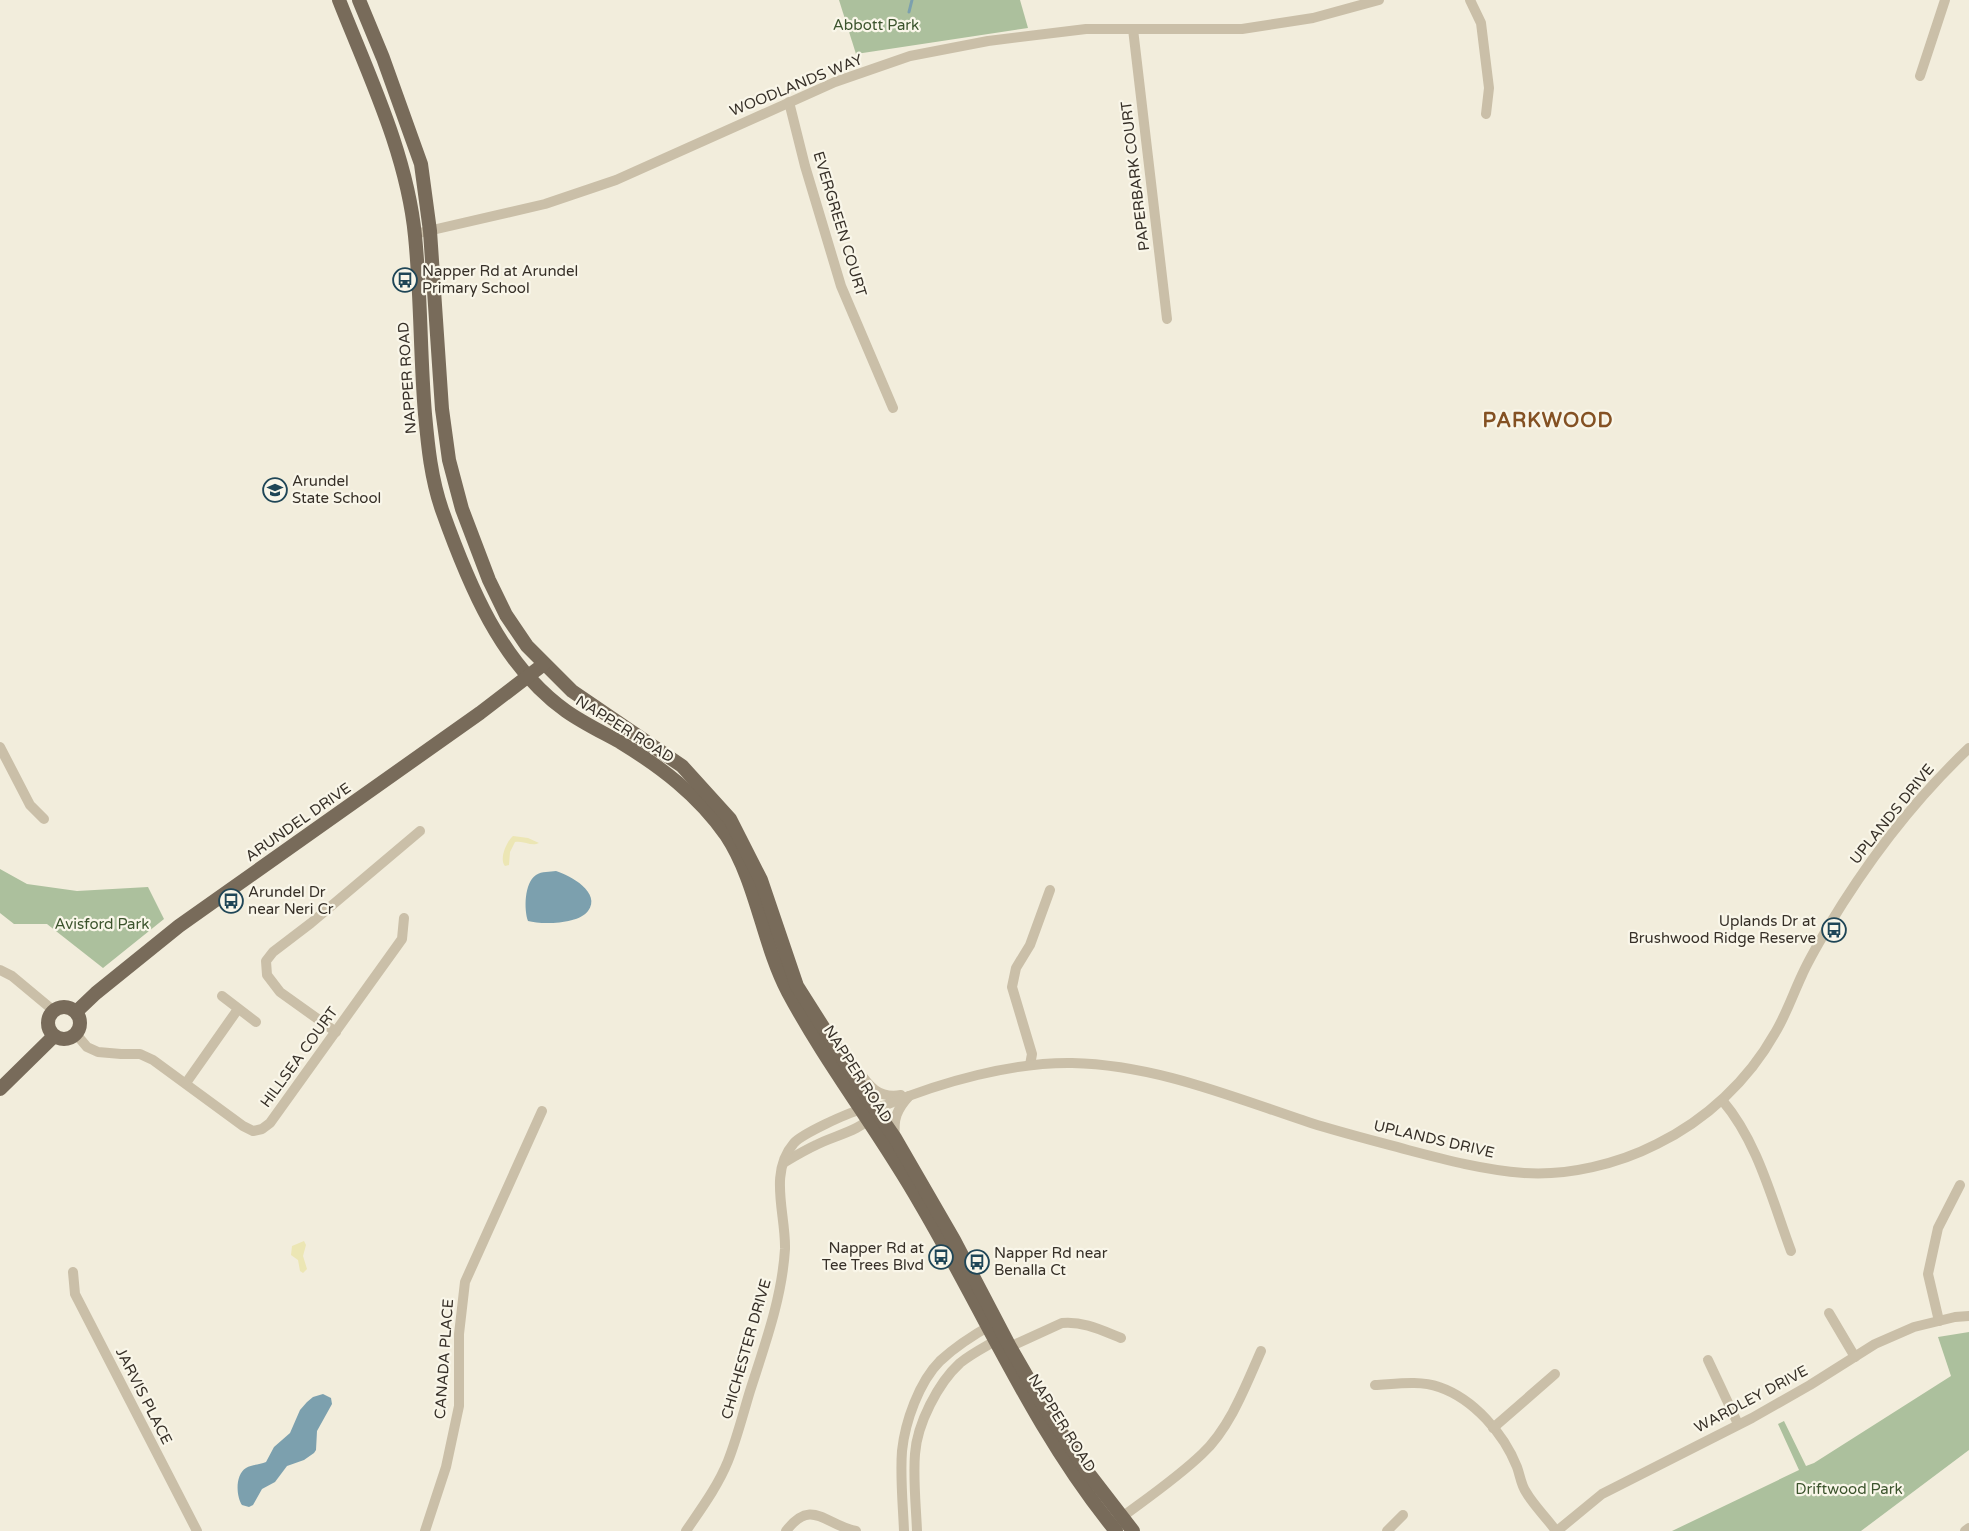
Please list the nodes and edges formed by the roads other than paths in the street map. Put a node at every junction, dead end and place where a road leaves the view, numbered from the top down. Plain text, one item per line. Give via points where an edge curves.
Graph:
1 (339, 0) edge
2 (359, 0) edge
3 (1379, 0) edge
4 (1470, 0) edge
5 (1945, 0) edge
6 (1133, 29) junction
7 (1920, 76) dead end
8 (789, 102) junction
9 (1486, 114) dead end
10 (430, 231) junction
11 (415, 234) junction
12 (1167, 319) dead end
13 (894, 408) dead end
14 (544, 664) junction
15 (529, 677) junction
16 (0, 747) edge
17 (1969, 748) edge
18 (44, 819) dead end
19 (420, 831) dead end
20 (1050, 890) dead end
21 (404, 918) dead end
22 (0, 970) edge
23 (222, 996) dead end
24 (238, 1009) junction
25 (54, 1011) junction
26 (76, 1012) junction
27 (256, 1022) dead end
28 (336, 1032) junction
29 (825, 1032) junction
30 (76, 1034) junction
31 (54, 1036) junction
32 (1030, 1065) junction
33 (186, 1083) junction
34 (0, 1088) edge
35 (912, 1094) junction
36 (1722, 1100) junction
37 (542, 1111) dead end
38 (868, 1113) junction
39 (895, 1138) junction
40 (784, 1162) junction
41 (1960, 1185) dead end
42 (1791, 1251) dead end
43 (73, 1272) dead end
44 (1829, 1314) dead end
45 (1969, 1316) edge
46 (1939, 1321) junction
47 (993, 1324) junction
48 (1121, 1338) dead end
49 (1003, 1344) junction
50 (1260, 1351) dead end
51 (1855, 1356) junction
52 (1708, 1360) dead end
53 (1555, 1374) dead end
54 (1374, 1385) dead end
55 (1738, 1424) junction
56 (1493, 1428) junction
57 (1403, 1515) dead end
58 (1122, 1517) junction
59 (1113, 1528) edge
60 (1969, 1528) edge
61 (197, 1531) edge
62 (425, 1531) edge
63 (686, 1531) edge
64 (786, 1531) edge
65 (856, 1531) edge
66 (894, 1531) edge
67 (904, 1531) edge
68 (917, 1531) edge
69 (1133, 1531) edge
70 (1387, 1531) edge
71 (1557, 1531) edge
72 (1965, 1531) edge

1 - 11 main road, NAPPER ROAD via 396,148
2 - 10 main road, NAPPER ROAD via 421,164
3 - 6 street, WOODLANDS WAY via 1313,18 1242,29
4 - 9 street via 1480,24 1489,88
5 - 7 street
6 - 8 street, WOODLANDS WAY via 1086,29 988,41 910,56
6 - 12 street, PAPERBARK COURT
8 - 10 street, WOODLANDS WAY via 616,180 545,204
8 - 13 street, EVERGREEN COURT via 841,286
10 - 11 street, WOODLANDS WAY
10 - 14 main road, NAPPER ROAD via 442,409 453,477 477,549 504,612
11 - 15 main road, NAPPER ROAD via 430,467 441,507 480,602 495,632
14 - 15 main road, ARUNDEL DRIVE
14 - 29 main road, NAPPER ROAD via 572,692 682,766 730,819 761,880 797,986
15 - 26 main road, ARUNDEL DRIVE via 180,926
15 - 38 main road, NAPPER ROAD via 566,711 649,760 683,786 715,821 733,846 742,866 786,988 813,1035
16 - 18 street via 30,804
17 - 36 street, UPLANDS DRIVE via 1884,843 1850,892 1803,971 1776,1033
19 - 28 street via 266,961 267,975 280,992
20 - 32 street via 1030,945 1016,968 1012,987 1032,1054
21 - 28 street, HILLSEA COURT via 402,939
22 - 25 street
23 - 24 street
24 - 27 street
24 - 33 street
25 - 26 main road via 65,1007
25 - 31 main road via 48,1026
26 - 30 main road via 80,1023
28 - 33 street, HILLSEA COURT via 270,1123 262,1129 253,1131 243,1126
29 - 35 street via 872,1089 891,1097
29 - 38 main road, NAPPER ROAD
30 - 31 main road via 65,1040
30 - 33 street, HILLSEA COURT via 87,1047 98,1052 140,1054
31 - 34 main road
32 - 35 street, UPLANDS DRIVE
32 - 36 street, UPLANDS DRIVE via 1074,1063 1177,1078 1377,1142 1463,1164 1528,1174 1600,1165 1631,1156 1682,1130
35 - 38 street, UPLANDS DRIVE
35 - 39 street via 895,1116
36 - 42 street via 1733,1113 1756,1156
37 - 62 street, CANADA PLACE via 465,1282 459,1334 459,1406 446,1467
38 - 39 main road, NAPPER ROAD
38 - 40 street
38 - 40 street, CHICHESTER DRIVE via 808,1133 794,1143
38 - 47 main road, NAPPER ROAD
39 - 47 main road, NAPPER ROAD
40 - 63 street, CHICHESTER DRIVE via 779,1187 785,1244 782,1283 772,1323 727,1464
41 - 46 street via 1938,1228 1928,1274
43 - 61 street, JARVIS PLACE via 75,1294
44 - 51 street
45 - 46 street, WARDLEY DRIVE
46 - 51 street, WARDLEY DRIVE via 1914,1327
47 - 49 main road, NAPPER ROAD
47 - 67 street via 939,1362 918,1394 905,1431 902,1452
48 - 49 street via 1071,1322
49 - 58 main road, NAPPER ROAD via 1067,1442
49 - 59 main road, NAPPER ROAD via 1030,1407
49 - 68 street via 962,1362 932,1402 915,1454
50 - 58 street via 1238,1401 1204,1453
51 - 55 street, WARDLEY DRIVE
52 - 55 street
53 - 56 street
54 - 56 street via 1438,1387 1462,1398
55 - 71 street, WARDLEY DRIVE via 1602,1494
56 - 71 street via 1517,1466 1525,1491
57 - 70 street
58 - 59 street
58 - 69 main road, NAPPER ROAD
60 - 72 street
64 - 65 street via 795,1519 812,1513 842,1528
66 - 67 street
67 - 68 street

